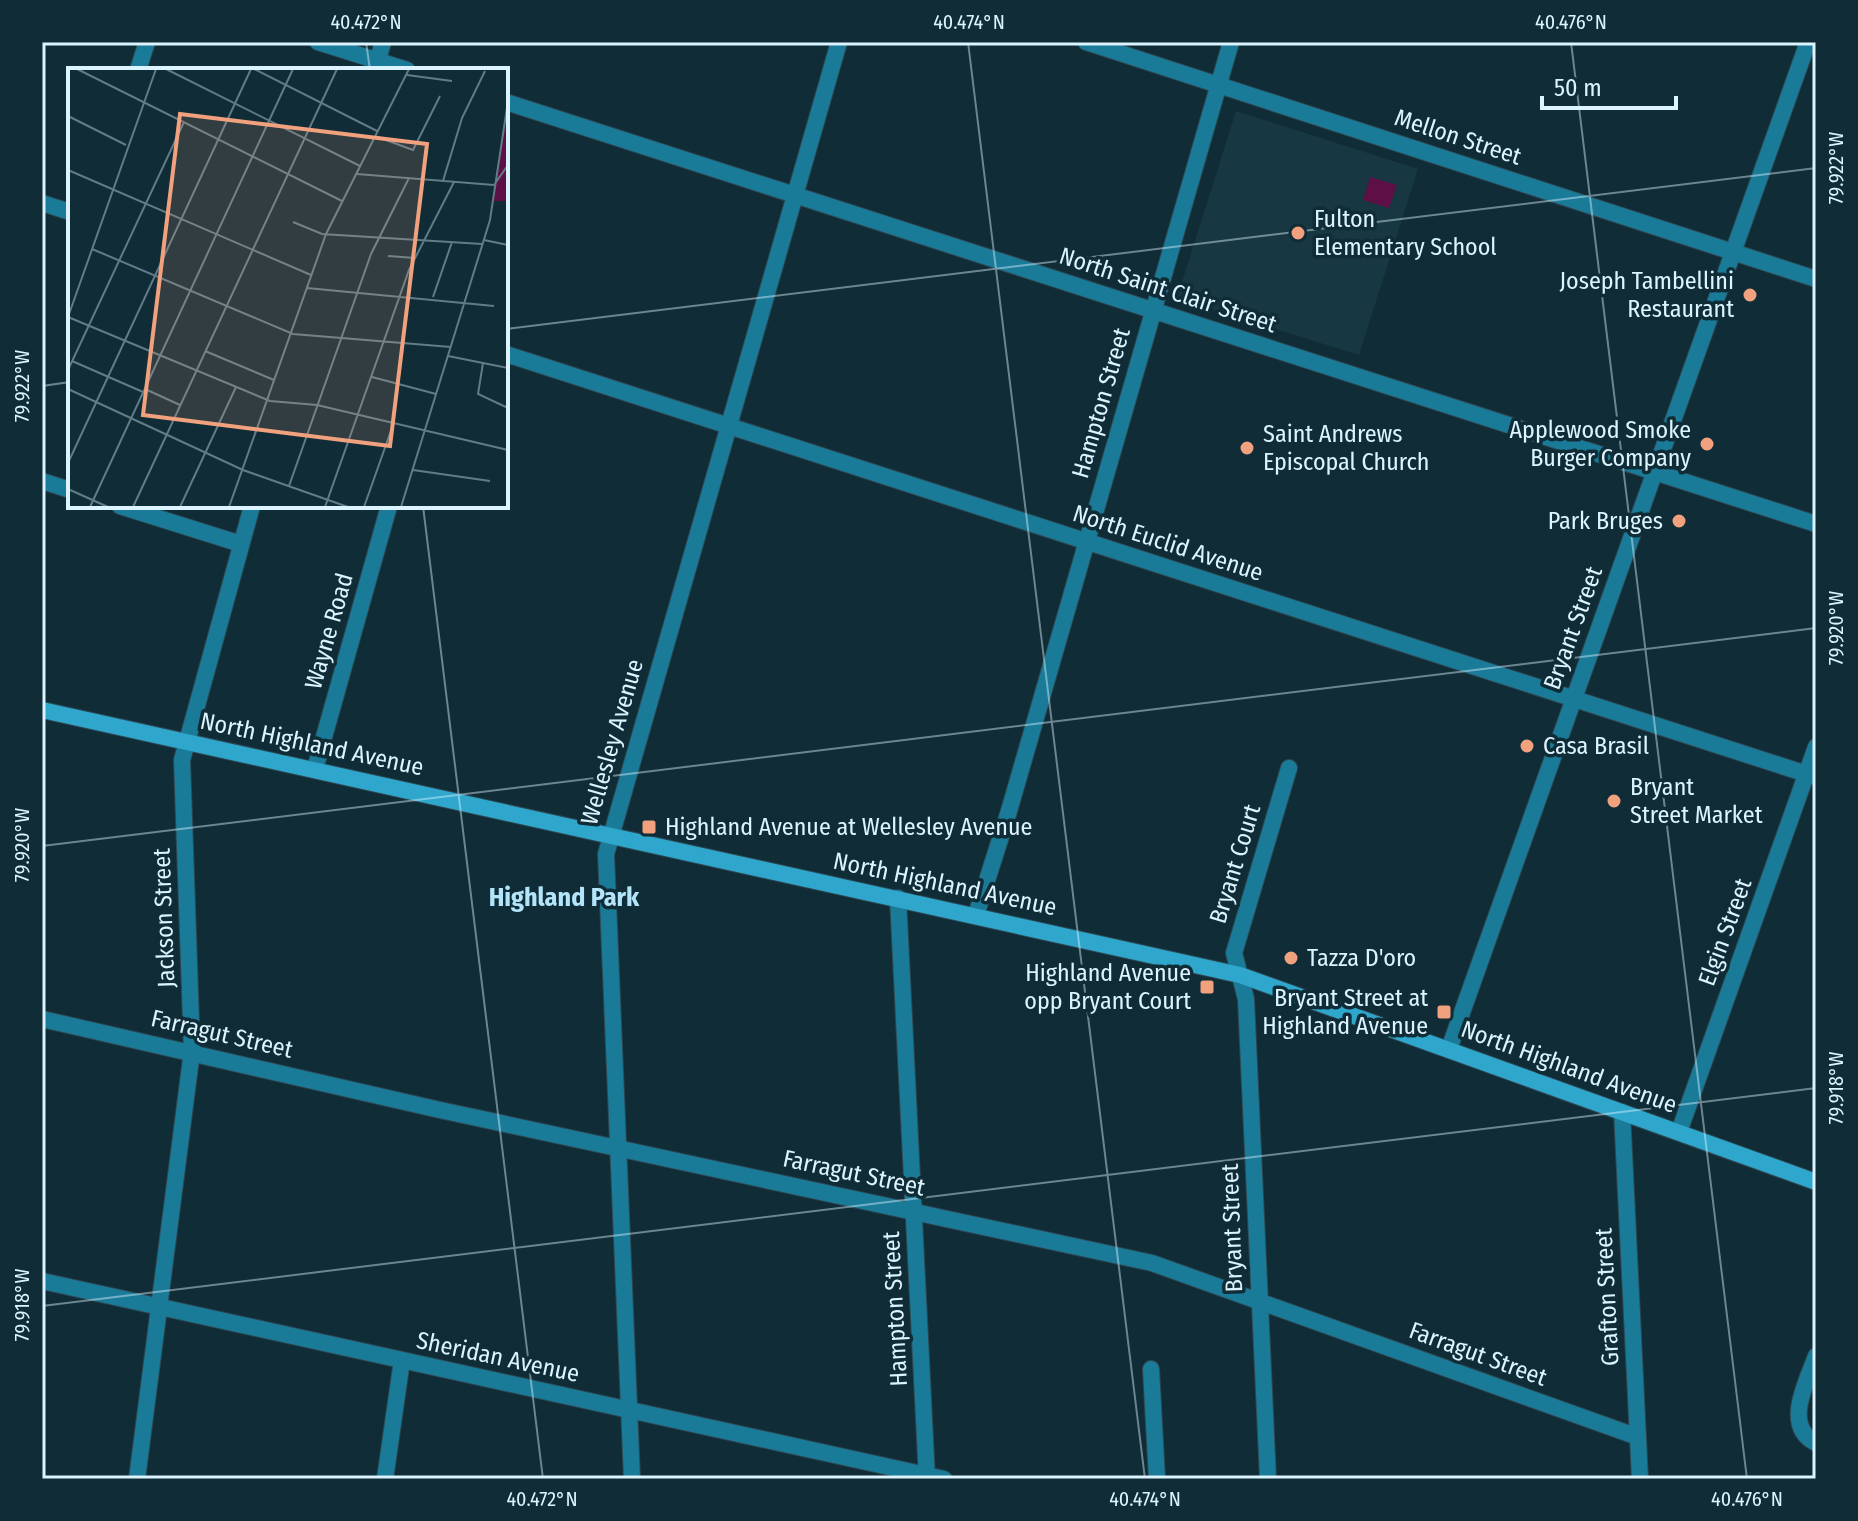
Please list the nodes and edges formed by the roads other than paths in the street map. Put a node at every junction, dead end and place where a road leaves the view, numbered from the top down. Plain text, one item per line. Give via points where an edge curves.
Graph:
1 (147, 42) edge
2 (318, 42) edge
3 (383, 42) edge
4 (839, 42) edge
5 (1086, 42) edge
6 (1231, 42) edge
7 (1808, 42) edge
8 (377, 65) edge
9 (139, 68) edge
10 (1218, 85) junction
11 (508, 103) edge
12 (796, 195) junction
13 (42, 203) edge
14 (68, 211) edge
15 (1733, 252) junction
16 (1816, 279) edge
17 (1153, 310) junction
18 (508, 355) edge
19 (729, 426) junction
20 (1655, 472) junction
21 (42, 481) edge
22 (68, 489) edge
23 (126, 508) edge
24 (251, 508) edge
25 (388, 508) edge
26 (1816, 524) edge
27 (1086, 541) junction
28 (241, 544) junction
29 (1574, 699) junction
30 (42, 710) edge
31 (188, 741) junction
32 (1816, 747) edge
33 (1289, 768) dead end
34 (315, 769) junction
35 (1812, 776) edge
36 (611, 835) junction
37 (898, 898) junction
38 (976, 915) junction
39 (1240, 975) junction
40 (42, 1019) edge
41 (1449, 1049) junction
42 (192, 1051) junction
43 (1622, 1112) junction
44 (1679, 1132) junction
45 (618, 1146) junction
46 (1816, 1182) edge
47 (915, 1210) junction
48 (42, 1281) edge
49 (1259, 1301) junction
50 (160, 1307) junction
51 (1816, 1356) edge
52 (402, 1360) junction
53 (1151, 1369) dead end
54 (629, 1410) junction
55 (1638, 1437) junction
56 (1816, 1443) edge
57 (933, 1478) edge
58 (137, 1479) edge
59 (385, 1479) edge
60 (632, 1479) edge
61 (1157, 1479) edge
62 (1268, 1479) edge
63 (1640, 1479) edge

1 - 9 street
2 - 8 street
3 - 8 street
4 - 12 street, Wellesley Avenue
5 - 10 street, Mellon Street
6 - 10 street, Hampton Street
7 - 15 street, Bryant Street
10 - 15 street, Mellon Street
10 - 17 street, Hampton Street
11 - 12 street, North Saint Clair Street
12 - 17 street, North Saint Clair Street
12 - 19 street, Wellesley Avenue
13 - 14 street
15 - 16 street, Mellon Street
15 - 20 street, Bryant Street
17 - 20 street, North Saint Clair Street
17 - 27 street, Hampton Street
18 - 19 street, North Euclid Avenue
19 - 27 street, North Euclid Avenue
19 - 36 street, Wellesley Avenue
20 - 26 street, North Saint Clair Street
20 - 29 street, Bryant Street
21 - 22 street
23 - 28 street
24 - 28 street, Jackson Street
25 - 34 street, Wayne Road
27 - 29 street, North Euclid Avenue
27 - 38 street, Hampton Street
28 - 31 street, Jackson Street
29 - 35 street, North Euclid Avenue
29 - 41 street, Bryant Street
30 - 31 main road, North Highland Avenue
31 - 34 main road, North Highland Avenue
31 - 42 street, Jackson Street via 182,760
32 - 35 street, Elgin Street
33 - 39 street, Bryant Court via 1234,953
34 - 36 main road, North Highland Avenue
35 - 44 street, Elgin Street
36 - 37 main road, North Highland Avenue
36 - 45 street, Wellesley Avenue via 606,854
37 - 38 main road, North Highland Avenue
37 - 47 street, Hampton Street
38 - 39 main road, North Highland Avenue
39 - 41 main road, North Highland Avenue
39 - 49 street, Bryant Street via 1246,999
40 - 42 street, Farragut Street
41 - 43 main road, North Highland Avenue
42 - 45 street, Farragut Street
42 - 50 street, Jackson Street
43 - 44 main road, North Highland Avenue
43 - 55 street, Grafton Street
44 - 46 main road, North Highland Avenue
45 - 47 street, Farragut Street
45 - 54 street, Wellesley Avenue
47 - 49 street, Farragut Street via 1152,1263
47 - 57 street, Hampton Street
48 - 50 street, Sheridan Avenue
49 - 55 street, Farragut Street
49 - 62 street, Bryant Street
50 - 52 street, Sheridan Avenue
50 - 58 street, Jackson Street
51 - 56 street via 1798,1407 1799,1426
52 - 54 street, Sheridan Avenue
52 - 59 street
53 - 61 street
54 - 57 street, Sheridan Avenue
54 - 60 street, Wellesley Avenue
55 - 63 street, Grafton Street

